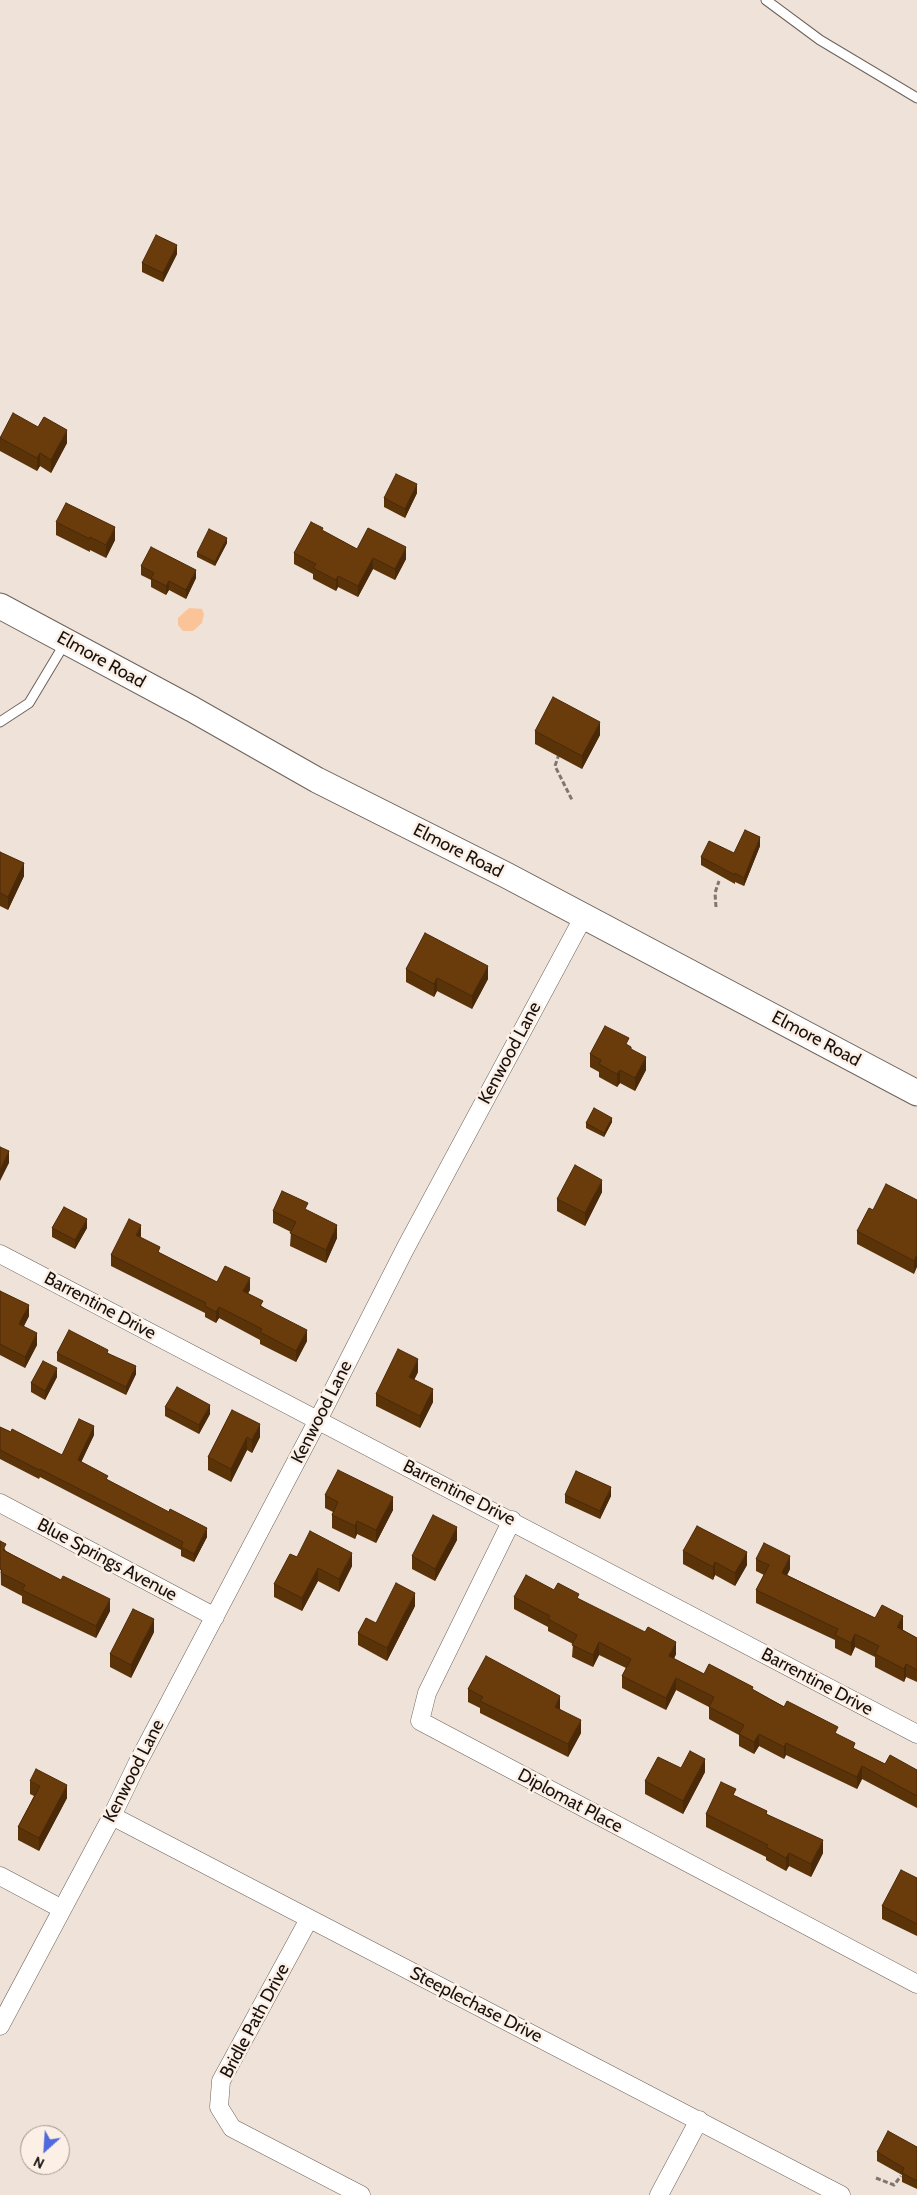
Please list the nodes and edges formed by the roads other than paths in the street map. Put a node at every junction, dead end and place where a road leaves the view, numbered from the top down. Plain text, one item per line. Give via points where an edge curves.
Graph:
1 (766, 0) edge
2 (917, 98) edge
3 (0, 606) edge
4 (66, 640) junction
5 (0, 722) edge
6 (584, 916) junction
7 (917, 1093) edge
8 (0, 1254) edge
9 (318, 1420) junction
10 (0, 1503) edge
11 (512, 1520) junction
12 (215, 1617) junction
13 (917, 1734) edge
14 (112, 1816) junction
15 (0, 1876) edge
16 (62, 1909) junction
17 (309, 1919) junction
18 (917, 1984) edge
19 (0, 2026) edge
20 (699, 2120) junction
21 (361, 2195) edge
22 (659, 2195) edge
23 (841, 2195) edge

1 - 2 lane via 820,40
3 - 4 street, Elmore Road
4 - 5 lane via 29,703
4 - 6 street, Elmore Road via 317,780
6 - 7 street, Elmore Road
6 - 9 street, Kenwood Lane via 405,1249
8 - 9 street, Barrentine Drive
9 - 11 street, Barrentine Drive
9 - 12 street, Kenwood Lane
10 - 12 street, Blue Springs Avenue
11 - 13 street, Barrentine Drive
11 - 18 street, Diplomat Place via 427,1693 420,1721
12 - 14 street, Kenwood Lane
14 - 16 street, Kenwood Lane
14 - 17 street, Steeplechase Drive
15 - 16 street
16 - 19 street, Kenwood Lane
17 - 20 street, Steeplechase Drive
17 - 21 street, Bridle Path Drive via 222,2080 219,2107 232,2128
20 - 22 street
20 - 23 street, Steeplechase Drive

